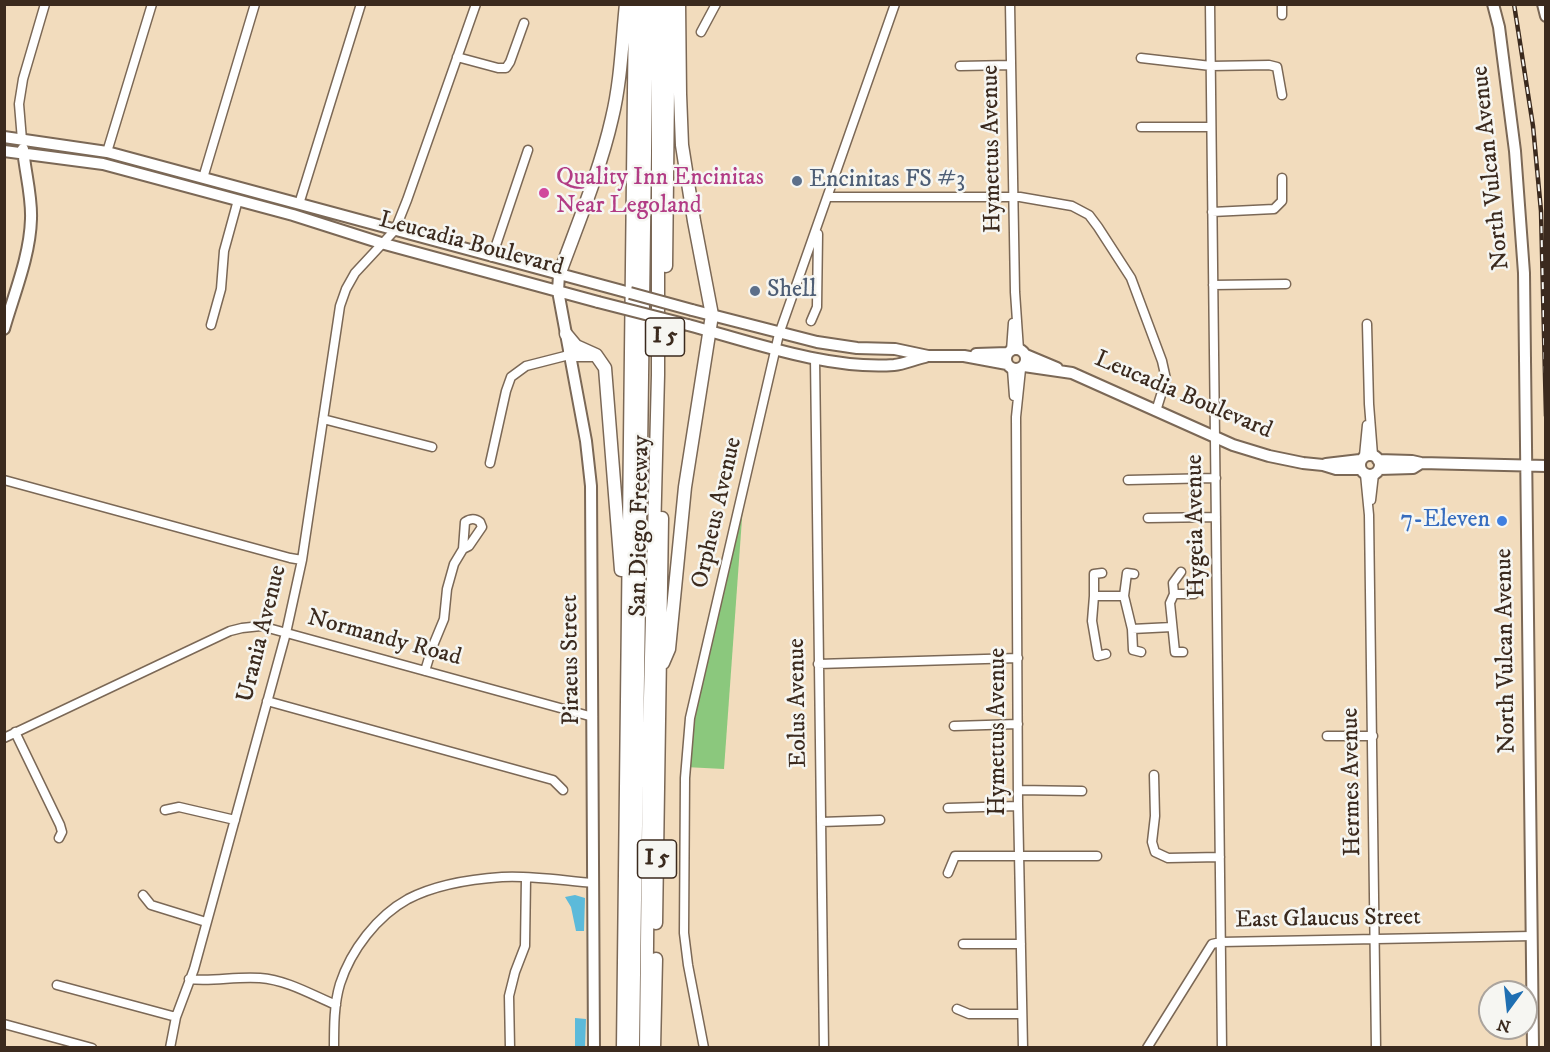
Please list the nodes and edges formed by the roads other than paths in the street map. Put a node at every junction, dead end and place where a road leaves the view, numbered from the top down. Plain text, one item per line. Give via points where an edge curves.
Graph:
1 (45, 4) edge
2 (152, 4) edge
3 (255, 4) edge
4 (362, 4) edge
5 (476, 4) edge
6 (626, 4) edge
7 (634, 4) edge
8 (647, 4) edge
9 (658, 4) edge
10 (669, 4) edge
11 (679, 4) edge
12 (716, 4) edge
13 (896, 4) edge
14 (1010, 4) edge
15 (1210, 4) edge
16 (1282, 4) edge
17 (1494, 4) edge
18 (1543, 4) edge
19 (1282, 15) dead end
20 (1545, 16) edge
21 (524, 23) dead end
22 (701, 32) dead end
23 (457, 57) junction
24 (1141, 58) dead end
25 (1011, 65) junction
26 (960, 66) dead end
27 (1211, 66) junction
28 (1281, 95) dead end
29 (1142, 127) dead end
30 (1211, 127) junction
31 (4, 137) edge
32 (22, 140) junction
33 (528, 150) dead end
34 (4, 151) edge
35 (107, 152) junction
36 (23, 154) junction
37 (203, 178) junction
38 (1282, 178) dead end
39 (829, 197) junction
40 (1013, 197) junction
41 (238, 200) junction
42 (299, 204) junction
43 (1212, 212) junction
44 (818, 228) junction
45 (388, 236) junction
46 (492, 256) junction
47 (559, 274) junction
48 (1286, 284) dead end
49 (1213, 285) junction
50 (558, 291) junction
51 (712, 315) junction
52 (811, 321) dead end
53 (1367, 324) dead end
54 (211, 325) dead end
55 (4, 329) edge
56 (710, 331) junction
57 (566, 334) junction
58 (779, 334) junction
59 (776, 349) junction
60 (569, 355) junction
61 (596, 355) junction
62 (928, 356) junction
63 (815, 358) junction
64 (1016, 359) junction
65 (1156, 411) junction
66 (323, 419) junction
67 (1215, 438) junction
68 (432, 447) dead end
69 (490, 463) dead end
70 (1369, 465) junction
71 (1526, 466) junction
72 (1545, 466) edge
73 (1216, 478) junction
74 (4, 480) edge
75 (1128, 480) dead end
76 (1216, 517) junction
77 (1148, 518) dead end
78 (463, 549) dead end
79 (302, 560) junction
80 (1181, 572) dead end
81 (1102, 573) dead end
82 (1134, 574) dead end
83 (1174, 594) junction
84 (1194, 594) dead end
85 (1094, 596) junction
86 (1124, 596) junction
87 (1173, 627) junction
88 (1132, 630) junction
89 (286, 633) junction
90 (628, 646) junction
91 (1141, 652) dead end
92 (1183, 652) dead end
93 (1106, 654) dead end
94 (1018, 658) junction
95 (818, 664) junction
96 (426, 670) junction
97 (660, 670) junction
98 (267, 701) junction
99 (593, 717) junction
100 (1018, 724) junction
101 (954, 726) dead end
102 (15, 732) junction
103 (1327, 736) dead end
104 (1372, 736) junction
105 (4, 738) edge
106 (1154, 775) dead end
107 (563, 790) dead end
108 (1018, 790) junction
109 (1082, 791) dead end
110 (1018, 806) junction
111 (948, 808) dead end
112 (165, 810) dead end
113 (235, 820) junction
114 (880, 820) dead end
115 (820, 822) junction
116 (59, 838) dead end
117 (1097, 856) dead end
118 (1020, 857) junction
119 (1220, 857) junction
120 (948, 873) dead end
121 (526, 878) junction
122 (594, 883) junction
123 (143, 895) dead end
124 (207, 922) junction
125 (1532, 936) junction
126 (1374, 939) junction
127 (1221, 942) junction
128 (963, 944) dead end
129 (1021, 944) junction
130 (189, 980) junction
131 (57, 985) dead end
132 (336, 1005) junction
133 (957, 1009) dead end
134 (1022, 1014) junction
135 (176, 1017) junction
136 (4, 1024) edge
137 (92, 1047) edge
138 (170, 1047) edge
139 (334, 1047) edge
140 (510, 1047) edge
141 (594, 1047) edge
142 (623, 1047) edge
143 (633, 1047) edge
144 (646, 1047) edge
145 (654, 1047) edge
146 (704, 1047) edge
147 (824, 1047) edge
148 (1023, 1047) edge
149 (1147, 1047) edge
150 (1222, 1047) edge
151 (1376, 1047) edge
152 (1533, 1047) edge

1 - 32 street via 23,79 19,104
2 - 35 street
3 - 37 street
4 - 42 street
5 - 23 street, Urania Avenue
6 - 47 highway via 612,119
7 - 90 highway, San Diego Freeway / I 5
8 - 143 highway
9 - 144 highway via 658,375
10 - 97 highway, San Diego Freeway / I 5
11 - 51 highway via 682,145
12 - 22 street
13 - 39 street, Orpheus Avenue
14 - 25 street, Hymettus Avenue
15 - 27 street, Hygeia Avenue
16 - 19 street
17 - 71 main road, North Vulcan Avenue via 1515,151 1524,267
18 - 20 main road
21 - 23 street via 506,68
23 - 45 street, Urania Avenue via 407,200
24 - 27 street
25 - 26 street
25 - 40 street, Hymettus Avenue
27 - 28 street via 1277,67
27 - 30 street, Hygeia Avenue
29 - 30 street
30 - 43 street, Hygeia Avenue
31 - 32 main road, Leucadia Boulevard
32 - 35 main road, Leucadia Boulevard
32 - 36 main road
33 - 46 street
34 - 36 main road, Leucadia Boulevard
35 - 37 main road, Leucadia Boulevard
36 - 41 main road, Leucadia Boulevard via 103,164
36 - 55 main road via 31,220 26,253
37 - 42 main road, Leucadia Boulevard
38 - 43 street via 1282,201 1274,210
39 - 40 street
39 - 44 street, Orpheus Avenue
40 - 64 street, Hymettus Avenue
40 - 65 street via 1072,207 1089,215 1098,227 1131,278 1162,361 1166,379
41 - 45 main road, Leucadia Boulevard
41 - 54 street
42 - 45 main road, Leucadia Boulevard
43 - 49 street, Hygeia Avenue
44 - 52 street via 817,307
44 - 58 street, Orpheus Avenue
45 - 46 main road, Leucadia Boulevard
45 - 50 main road, Leucadia Boulevard
45 - 66 street, Urania Avenue via 346,289
46 - 47 main road, Leucadia Boulevard
47 - 50 main road, Piraeus Street
47 - 51 main road, Leucadia Boulevard, bridge
48 - 49 street
49 - 67 street, Hygeia Avenue
50 - 56 main road, Leucadia Boulevard, bridge
50 - 57 main road, Piraeus Street
51 - 56 highway
51 - 58 main road, Leucadia Boulevard
53 - 70 street, Hermes Avenue
56 - 59 main road, Leucadia Boulevard
56 - 97 highway via 685,487 669,649
57 - 60 main road, Piraeus Street
57 - 61 highway via 576,346
58 - 59 street, Orpheus Avenue
58 - 62 main road, Leucadia Boulevard
59 - 63 main road, Leucadia Boulevard
59 - 146 street, Orpheus Avenue via 690,718 684,933
60 - 61 highway
60 - 69 street via 526,366 512,377
60 - 99 main road, Piraeus Street via 591,486
61 - 90 highway via 605,368
62 - 63 main road, Leucadia Boulevard via 895,365
62 - 64 main road, Leucadia Boulevard via 986,353
63 - 95 street, Eolus Avenue
64 - 65 main road, Leucadia Boulevard via 1093,381
64 - 94 street, Hymettus Avenue
65 - 67 main road, Leucadia Boulevard
66 - 68 street
66 - 79 street, Urania Avenue
67 - 70 main road, Leucadia Boulevard via 1269,456 1336,469
67 - 73 street, Hygeia Avenue
70 - 71 main road, Leucadia Boulevard
70 - 104 street, Hermes Avenue
71 - 72 main road, Leucadia Boulevard
71 - 125 main road, North Vulcan Avenue
73 - 75 street
73 - 76 street, Hygeia Avenue
74 - 79 street
76 - 77 street
76 - 119 street, Hygeia Avenue
78 - 96 street via 454,564 444,619
79 - 89 street, Urania Avenue
80 - 83 street via 1173,583
81 - 85 street via 1094,574
82 - 86 street via 1127,573
83 - 84 street
83 - 87 street via 1170,603
85 - 86 street
85 - 93 street via 1092,621 1098,656
86 - 88 street
87 - 88 street
87 - 92 street via 1175,652
88 - 91 street via 1133,650
89 - 96 street, Normandy Road
89 - 98 street, Urania Avenue
89 - 102 street, Normandy Road via 261,627 230,631
90 - 142 highway, San Diego Freeway / I 5
94 - 95 street
94 - 100 street, Hymettus Avenue
95 - 115 street, Eolus Avenue
96 - 99 street, Normandy Road
97 - 145 highway, San Diego Freeway / I 5
98 - 107 street via 554,780
98 - 113 street, Urania Avenue
99 - 122 main road, Piraeus Street
100 - 101 street
100 - 108 street, Hymettus Avenue
102 - 105 street, Normandy Road
102 - 116 street via 60,825
103 - 104 street
104 - 126 street, Hermes Avenue
106 - 119 street via 1155,852 1168,858
108 - 109 street
108 - 110 street, Hymettus Avenue
110 - 111 street
110 - 118 street, Hymettus Avenue
112 - 113 street via 179,807
113 - 124 street, Urania Avenue
114 - 115 street
115 - 147 street, Eolus Avenue
117 - 118 street
118 - 120 street via 955,856
118 - 129 street, Hymettus Avenue
119 - 127 street, Hygeia Avenue
121 - 122 street
121 - 132 street via 480,880 408,900 375,926 361,943 345,970
121 - 140 street via 525,945 509,996
122 - 141 main road, Piraeus Street
123 - 124 street via 151,905
124 - 130 street, Urania Avenue
125 - 126 street, East Glaucus Street
125 - 152 main road, North Vulcan Avenue
126 - 127 street, East Glaucus Street
126 - 151 street, Hermes Avenue
127 - 149 street, East Glaucus Street via 1212,944
127 - 150 street, Hygeia Avenue
128 - 129 street
129 - 134 street, Hymettus Avenue
130 - 132 street via 258,977 280,981
130 - 135 street, Urania Avenue
131 - 135 street
132 - 139 street
133 - 134 street via 969,1014
134 - 148 street, Hymettus Avenue
135 - 138 street, Urania Avenue
136 - 137 street

